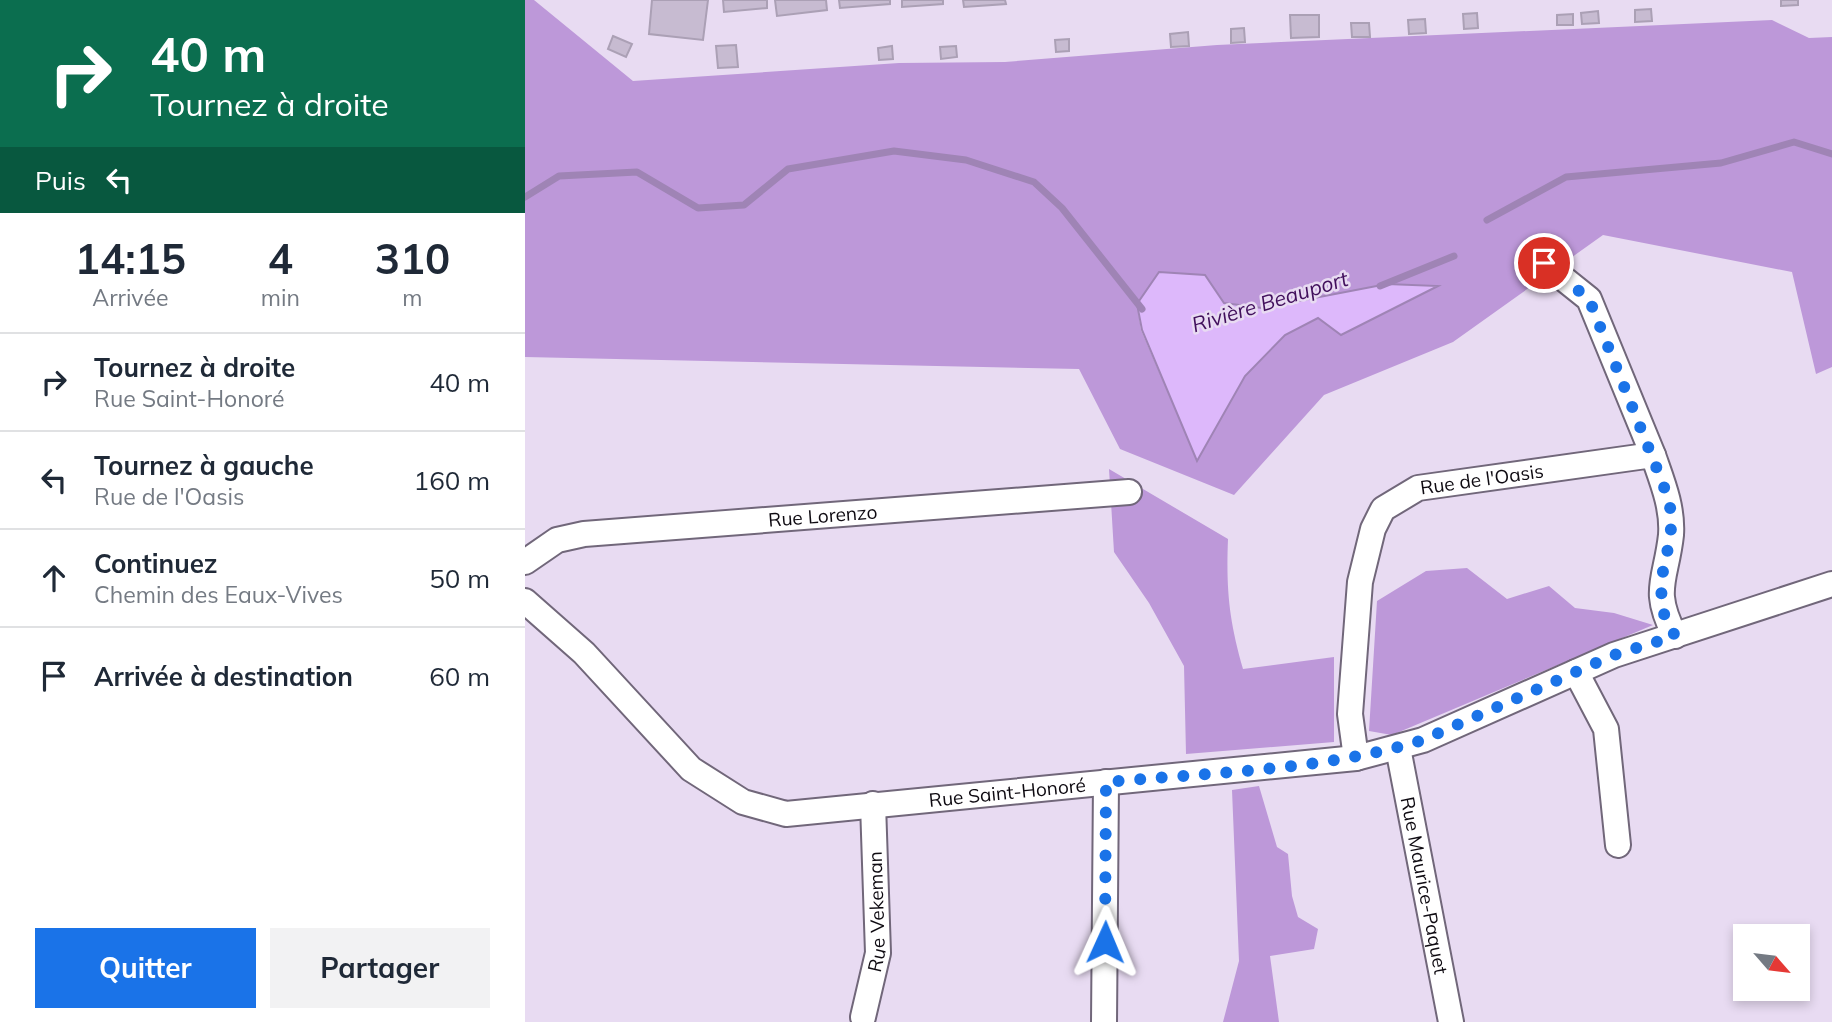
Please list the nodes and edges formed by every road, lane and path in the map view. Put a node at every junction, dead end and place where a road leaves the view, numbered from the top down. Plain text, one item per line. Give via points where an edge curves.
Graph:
1 (1544, 263) dead end
2 (1653, 455) junction
3 (1129, 492) dead end
4 (525, 562) edge
5 (1832, 584) edge
6 (525, 601) edge
7 (1675, 636) junction
8 (1576, 672) junction
9 (1398, 748) junction
10 (1356, 758) junction
11 (1106, 782) junction
12 (873, 804) junction
13 (1618, 845) dead end
14 (863, 1017) dead end
15 (1104, 1022) edge
16 (1451, 1022) edge

1 - 2 street via 1589,299
2 - 7 street via 1670,503 1662,610
2 - 10 street, Rue de l'Oasis via 1418,488 1383,509 1373,529 1360,582 1350,714
3 - 4 street, Rue Lorenzo via 584,534 557,540
5 - 7 street, Rue Saint-Honoré
6 - 12 street, Rue Saint-Honoré via 584,653 691,769 743,802 786,814
7 - 8 street, Rue Saint-Honoré
8 - 9 street, Rue Saint-Honoré
8 - 13 street via 1606,729
9 - 10 street, Rue Saint-Honoré
9 - 16 street, Rue Maurice-Paquet
10 - 11 street, Rue Saint-Honoré
11 - 12 street, Rue Saint-Honoré
11 - 15 street
12 - 14 street, Rue Vekeman via 878,953

